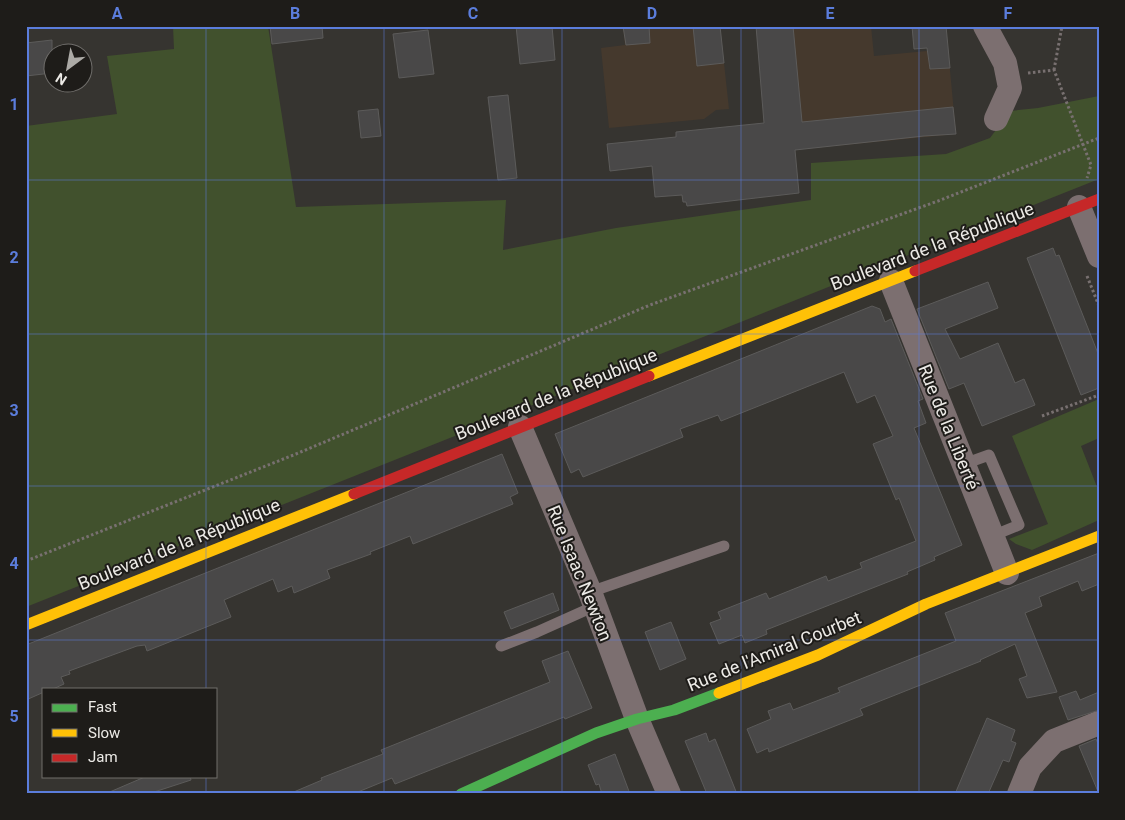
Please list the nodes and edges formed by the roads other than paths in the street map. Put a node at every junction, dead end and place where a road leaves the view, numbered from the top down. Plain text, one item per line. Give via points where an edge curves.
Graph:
1 (985, 26) edge
2 (996, 119) dead end
3 (1089, 203) edge
4 (1099, 256) edge
5 (890, 281) junction
6 (520, 427) junction
7 (1099, 536) edge
8 (724, 546) dead end
9 (1007, 573) junction
10 (592, 599) junction
11 (26, 624) edge
12 (501, 646) dead end
13 (637, 719) junction
14 (1099, 723) edge
15 (461, 794) edge
16 (669, 794) edge
17 (1019, 794) edge

1 - 2 street via 1005,63 1010,88
3 - 4 street
3 - 5 street, Boulevard de la République
5 - 6 street, Boulevard de la République
5 - 9 street, Rue de la Liberté
6 - 10 street, Rue Isaac Newton
6 - 11 street, Boulevard de la République
7 - 9 street, Rue de l'Amiral Courbet
8 - 10 lane
9 - 13 street, Rue de l'Amiral Courbet via 926,604 818,654 674,710
10 - 12 lane via 537,632
10 - 13 street, Rue Isaac Newton
13 - 15 street, Rue de l'Amiral Courbet via 596,733
13 - 16 street, Rue Isaac Newton
14 - 17 street via 1054,741 1030,767

